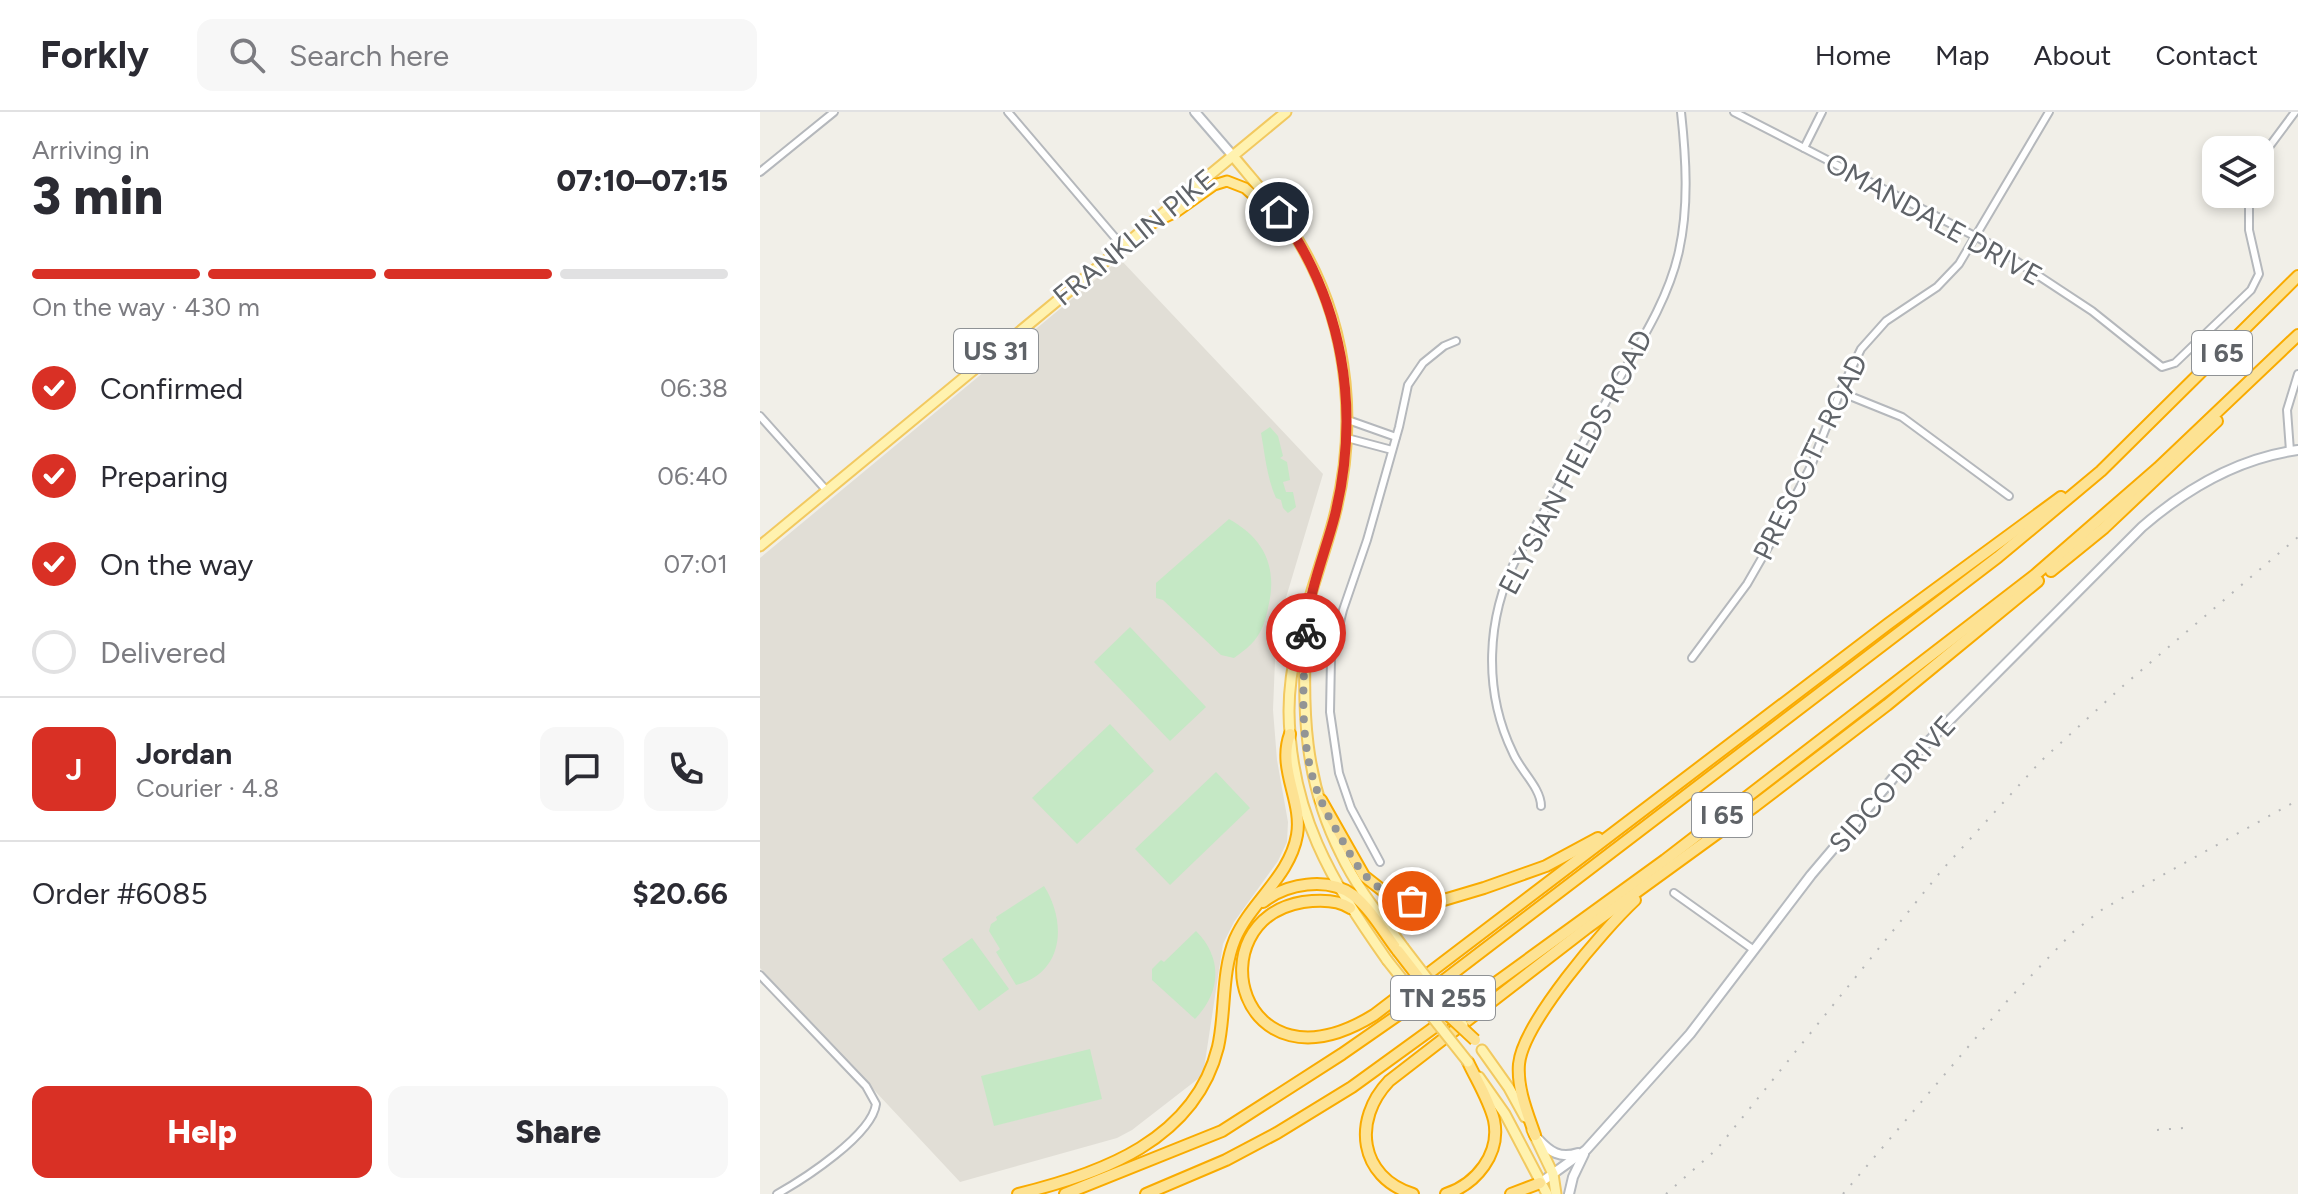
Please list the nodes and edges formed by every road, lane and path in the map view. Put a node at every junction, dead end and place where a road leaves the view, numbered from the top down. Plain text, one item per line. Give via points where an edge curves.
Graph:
1 (834, 112) edge
2 (1008, 112) edge
3 (1195, 112) edge
4 (1286, 112) edge
5 (1681, 112) edge
6 (1734, 112) edge
7 (1822, 112) edge
8 (2049, 112) edge
9 (2295, 112) edge
10 (2274, 140) edge
11 (1804, 148) junction
12 (1233, 156) junction
13 (760, 172) edge
14 (2248, 208) edge
15 (1151, 224) junction
16 (1290, 228) junction
17 (1977, 236) junction
18 (1123, 247) junction
19 (2298, 276) edge
20 (2298, 335) edge
21 (1456, 341) dead end
22 (2298, 374) edge
23 (2256, 376) junction
24 (1840, 392) junction
25 (760, 416) edge
26 (1348, 420) junction
27 (2146, 428) junction
28 (1396, 437) junction
29 (1347, 438) junction
30 (1392, 450) junction
31 (2294, 451) edge
32 (827, 491) junction
33 (2009, 496) dead end
34 (760, 546) edge
35 (1307, 611) junction
36 (1692, 658) dead end
37 (1290, 734) junction
38 (1321, 800) junction
39 (1541, 806) dead end
40 (1641, 813) junction
41 (1380, 862) dead end
42 (1669, 869) junction
43 (1338, 889) junction
44 (1674, 893) dead end
45 (1350, 908) junction
46 (1250, 915) junction
47 (1400, 949) junction
48 (1754, 950) junction
49 (760, 975) edge
50 (1475, 1040) joint
51 (1468, 1062) junction
52 (1535, 1135) junction
53 (1588, 1148) junction
54 (1553, 1174) junction
55 (1540, 1183) junction
56 (777, 1194) edge
57 (1018, 1194) edge
58 (1065, 1194) edge
59 (1146, 1194) edge
60 (1413, 1194) edge
61 (1446, 1194) edge
62 (1511, 1194) edge
63 (1522, 1194) edge
64 (1547, 1194) edge
65 (1556, 1194) edge
66 (1569, 1194) edge

1 - 13 street
2 - 18 street
3 - 12 main road
4 - 12 main road, FRANKLIN PIKE / US 31
5 - 39 street, ELYSIAN FIELDS ROAD via 1685,211 1670,282 1517,557 1497,613 1492,651 1497,705 1510,747
6 - 11 street, OMANDALE DRIVE
7 - 11 street
8 - 17 street, PRESCOTT ROAD
9 - 10 street
11 - 17 street, OMANDALE DRIVE
12 - 15 main road, FRANKLIN PIKE / US 31
12 - 16 main road
14 - 17 street, OMANDALE DRIVE via 2258,279 2165,367 2073,298
15 - 16 highway via 1227,181 1245,188
15 - 18 main road, FRANKLIN PIKE / US 31
16 - 26 main road via 1315,273 1335,328
17 - 24 street, PRESCOTT ROAD via 1943,282 1873,334
18 - 32 main road, FRANKLIN PIKE / US 31
19 - 27 highway, I 65
20 - 23 highway, I 65
21 - 28 street via 1414,373
22 - 31 street via 2287,410
23 - 42 highway via 2207,431 2104,528 1887,705
23 - 59 highway, I 65 via 2035,575 1665,860 1330,1101 1226,1160
24 - 33 street via 1902,417
24 - 36 street, PRESCOTT ROAD via 1811,466 1774,537 1747,584
25 - 32 street
26 - 28 street
26 - 29 main road
27 - 40 highway via 2065,495
27 - 58 highway, I 65 via 1998,557 1401,1013 1222,1131
28 - 30 street
29 - 30 street
29 - 35 main road via 1337,505
30 - 41 street via 1340,622 1330,678 1339,773
31 - 48 main road, SIDCO DRIVE via 2215,476 2142,527 1891,779
32 - 34 main road, FRANKLIN PIKE / US 31
35 - 37 main road, TN 255 via 1291,672
35 - 38 main road, TN 255 via 1303,704
37 - 43 main road, TN 255 via 1306,815
37 - 46 highway via 1285,754 1297,839 1286,865
38 - 40 highway via 1364,876 1387,894 1418,902 1453,898 1536,870
38 - 47 main road, TN 255 via 1349,870
40 - 45 highway via 1365,1021 1315,1037 1272,1030 1252,1009 1243,984 1243,963 1253,933 1270,916 1294,904 1333,901
42 - 52 highway via 1604,931 1527,1037 1519,1078
42 - 60 highway via 1378,1093 1366,1121 1367,1150 1381,1175
43 - 45 main road, TN 255
43 - 46 highway via 1308,885 1285,890
43 - 47 highway via 1358,899
44 - 48 street
45 - 51 main road, TN 255, bridge
46 - 57 highway via 1229,960 1213,1064 1187,1107 1159,1136 1119,1161
47 - 50 highway, bridge via 1446,1013
48 - 53 main road, SIDCO DRIVE via 1690,1034
49 - 56 street via 866,1086 876,1104 869,1122 840,1150
50 - 52 main road, TN 255
51 - 55 main road, TN 255 via 1505,1114
51 - 61 highway via 1490,1109 1494,1138 1482,1170
52 - 53 main road via 1560,1156
52 - 54 main road, TN 255
53 - 54 main road, SIDCO DRIVE
53 - 66 main road
54 - 55 main road, SIDCO DRIVE
54 - 65 main road, TN 255
55 - 62 highway
55 - 64 main road, TN 255
62 - 63 highway

